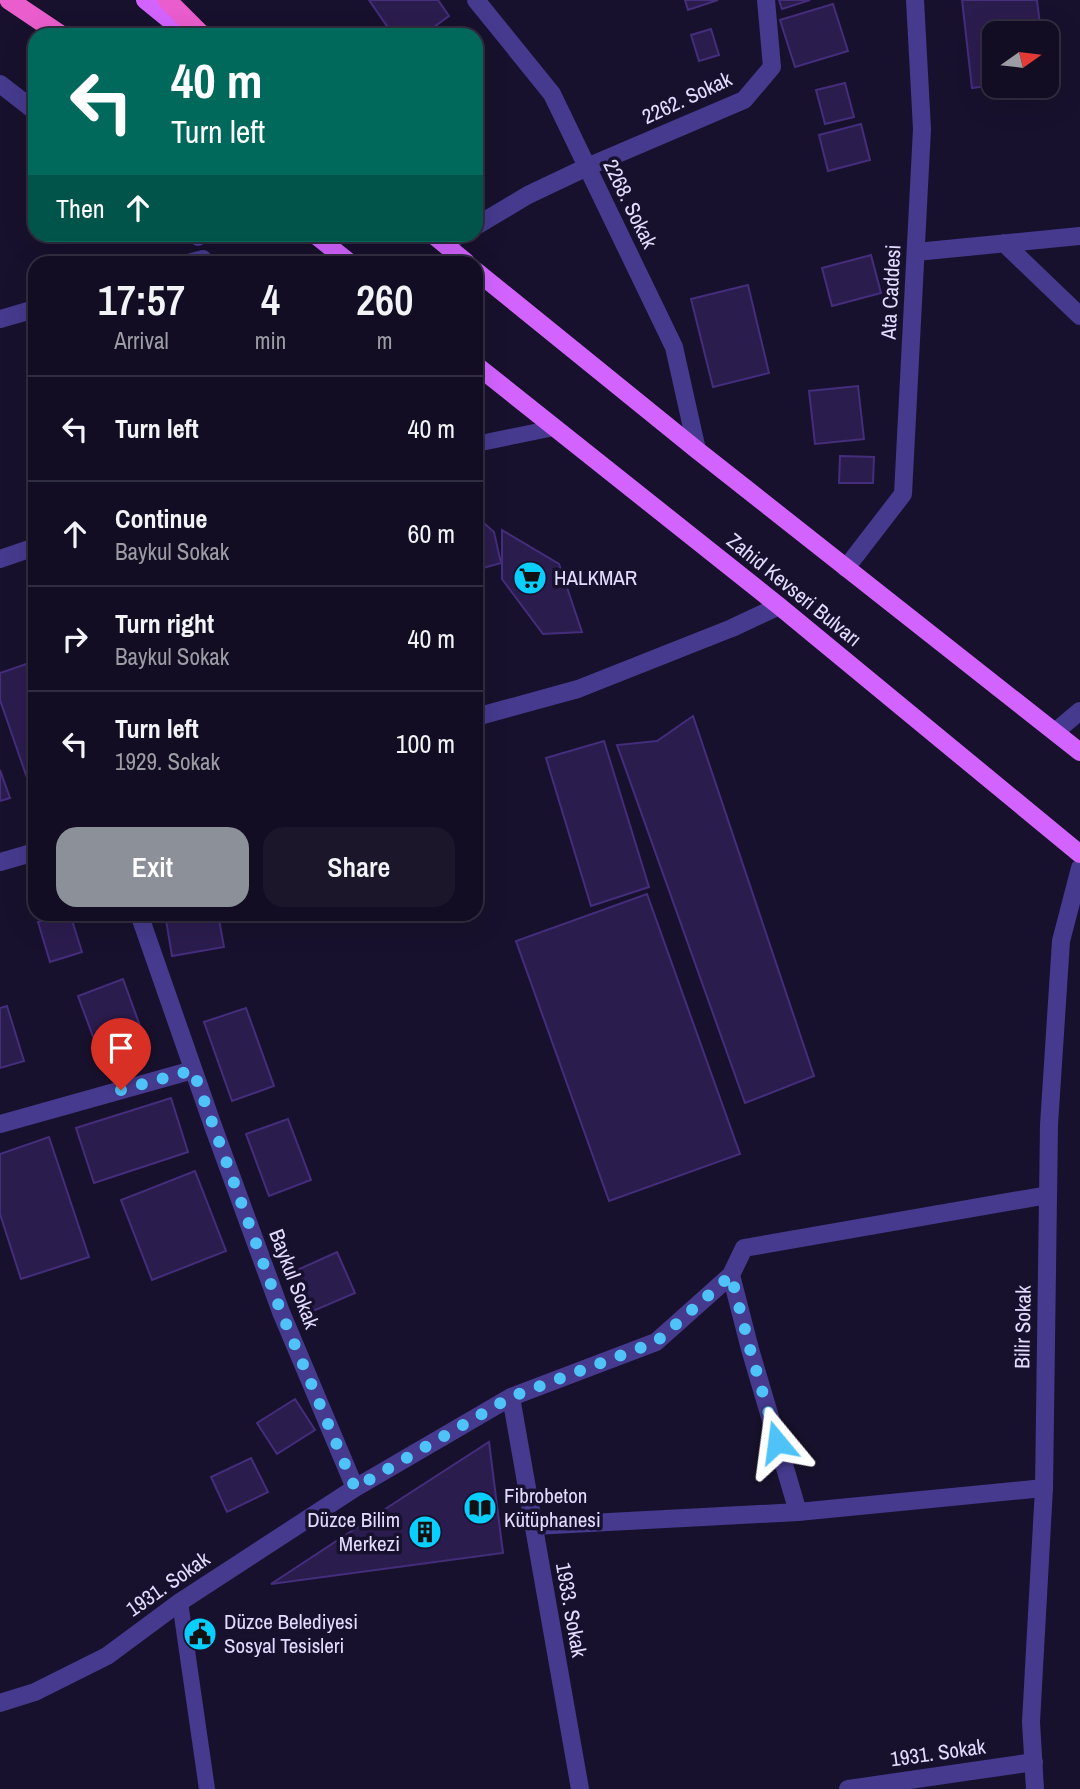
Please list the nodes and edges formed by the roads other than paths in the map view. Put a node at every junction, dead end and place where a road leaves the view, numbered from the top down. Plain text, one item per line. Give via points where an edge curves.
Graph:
1 (9, 0) edge
2 (26, 0) edge
3 (145, 0) edge
4 (167, 0) edge
5 (477, 0) edge
6 (766, 0) edge
7 (915, 0) edge
8 (51, 28) edge
9 (59, 28) edge
10 (179, 28) edge
11 (195, 28) edge
12 (0, 84) edge
13 (28, 106) edge
14 (587, 167) junction
15 (483, 222) edge
16 (1080, 236) edge
17 (324, 242) edge
18 (442, 242) edge
19 (1004, 243) junction
20 (916, 253) junction
21 (342, 256) edge
22 (459, 256) edge
23 (483, 277) edge
24 (28, 311) edge
25 (1080, 316) edge
26 (0, 319) edge
27 (483, 371) edge
28 (554, 428) junction
29 (483, 443) edge
30 (697, 450) junction
31 (28, 549) edge
32 (0, 559) edge
33 (846, 568) junction
34 (779, 606) junction
35 (1080, 711) edge
36 (483, 715) edge
37 (1055, 732) junction
38 (1080, 752) edge
39 (28, 854) edge
40 (1080, 854) edge
41 (0, 862) edge
42 (1080, 868) edge
43 (141, 921) edge
44 (193, 1070) junction
45 (0, 1124) edge
46 (1048, 1195) junction
47 (731, 1275) junction
48 (511, 1397) junction
49 (355, 1488) junction
50 (1044, 1488) junction
51 (797, 1512) junction
52 (533, 1526) junction
53 (180, 1602) junction
54 (0, 1703) edge
55 (1034, 1762) junction
56 (207, 1789) edge
57 (580, 1789) edge
58 (848, 1789) edge
59 (1035, 1789) edge

1 - 8 highway
2 - 9 main road
3 - 10 main road
4 - 11 highway
5 - 14 street, 2268. Sokak via 552,94
6 - 14 street, 2262. Sokak via 772,66 744,100
7 - 20 street, Ata Caddesi via 922,129
12 - 13 street
14 - 15 street, 2262. Sokak
14 - 30 street, 2268. Sokak via 674,347
16 - 19 street
17 - 21 main road
18 - 22 main road
19 - 20 street
19 - 25 street
20 - 33 street, Ata Caddesi via 903,494
23 - 30 main road
24 - 26 street
27 - 28 main road, Zahid Kevseri Bulvarı
28 - 29 lane
28 - 34 main road, Zahid Kevseri Bulvarı
30 - 33 main road
31 - 32 street
33 - 37 main road
34 - 36 street via 578,689
34 - 40 main road, Zahid Kevseri Bulvarı
35 - 37 street
37 - 38 main road
39 - 41 street
42 - 46 street, Bilir Sokak via 1061,941
43 - 44 street, Baykul Sokak
44 - 45 street
44 - 49 street, Baykul Sokak via 281,1312
46 - 47 street via 744,1248
46 - 50 street, Bilir Sokak
47 - 48 street via 656,1342
47 - 51 street
48 - 49 street
48 - 52 street, 1933. Sokak
49 - 53 street, 1931. Sokak
50 - 51 street
50 - 55 street, Bilir Sokak via 1031,1722
51 - 52 street
52 - 57 street, 1933. Sokak
53 - 54 street, 1931. Sokak via 107,1656 36,1692
53 - 56 lane
55 - 58 street, 1931. Sokak
55 - 59 street, Bilir Sokak

